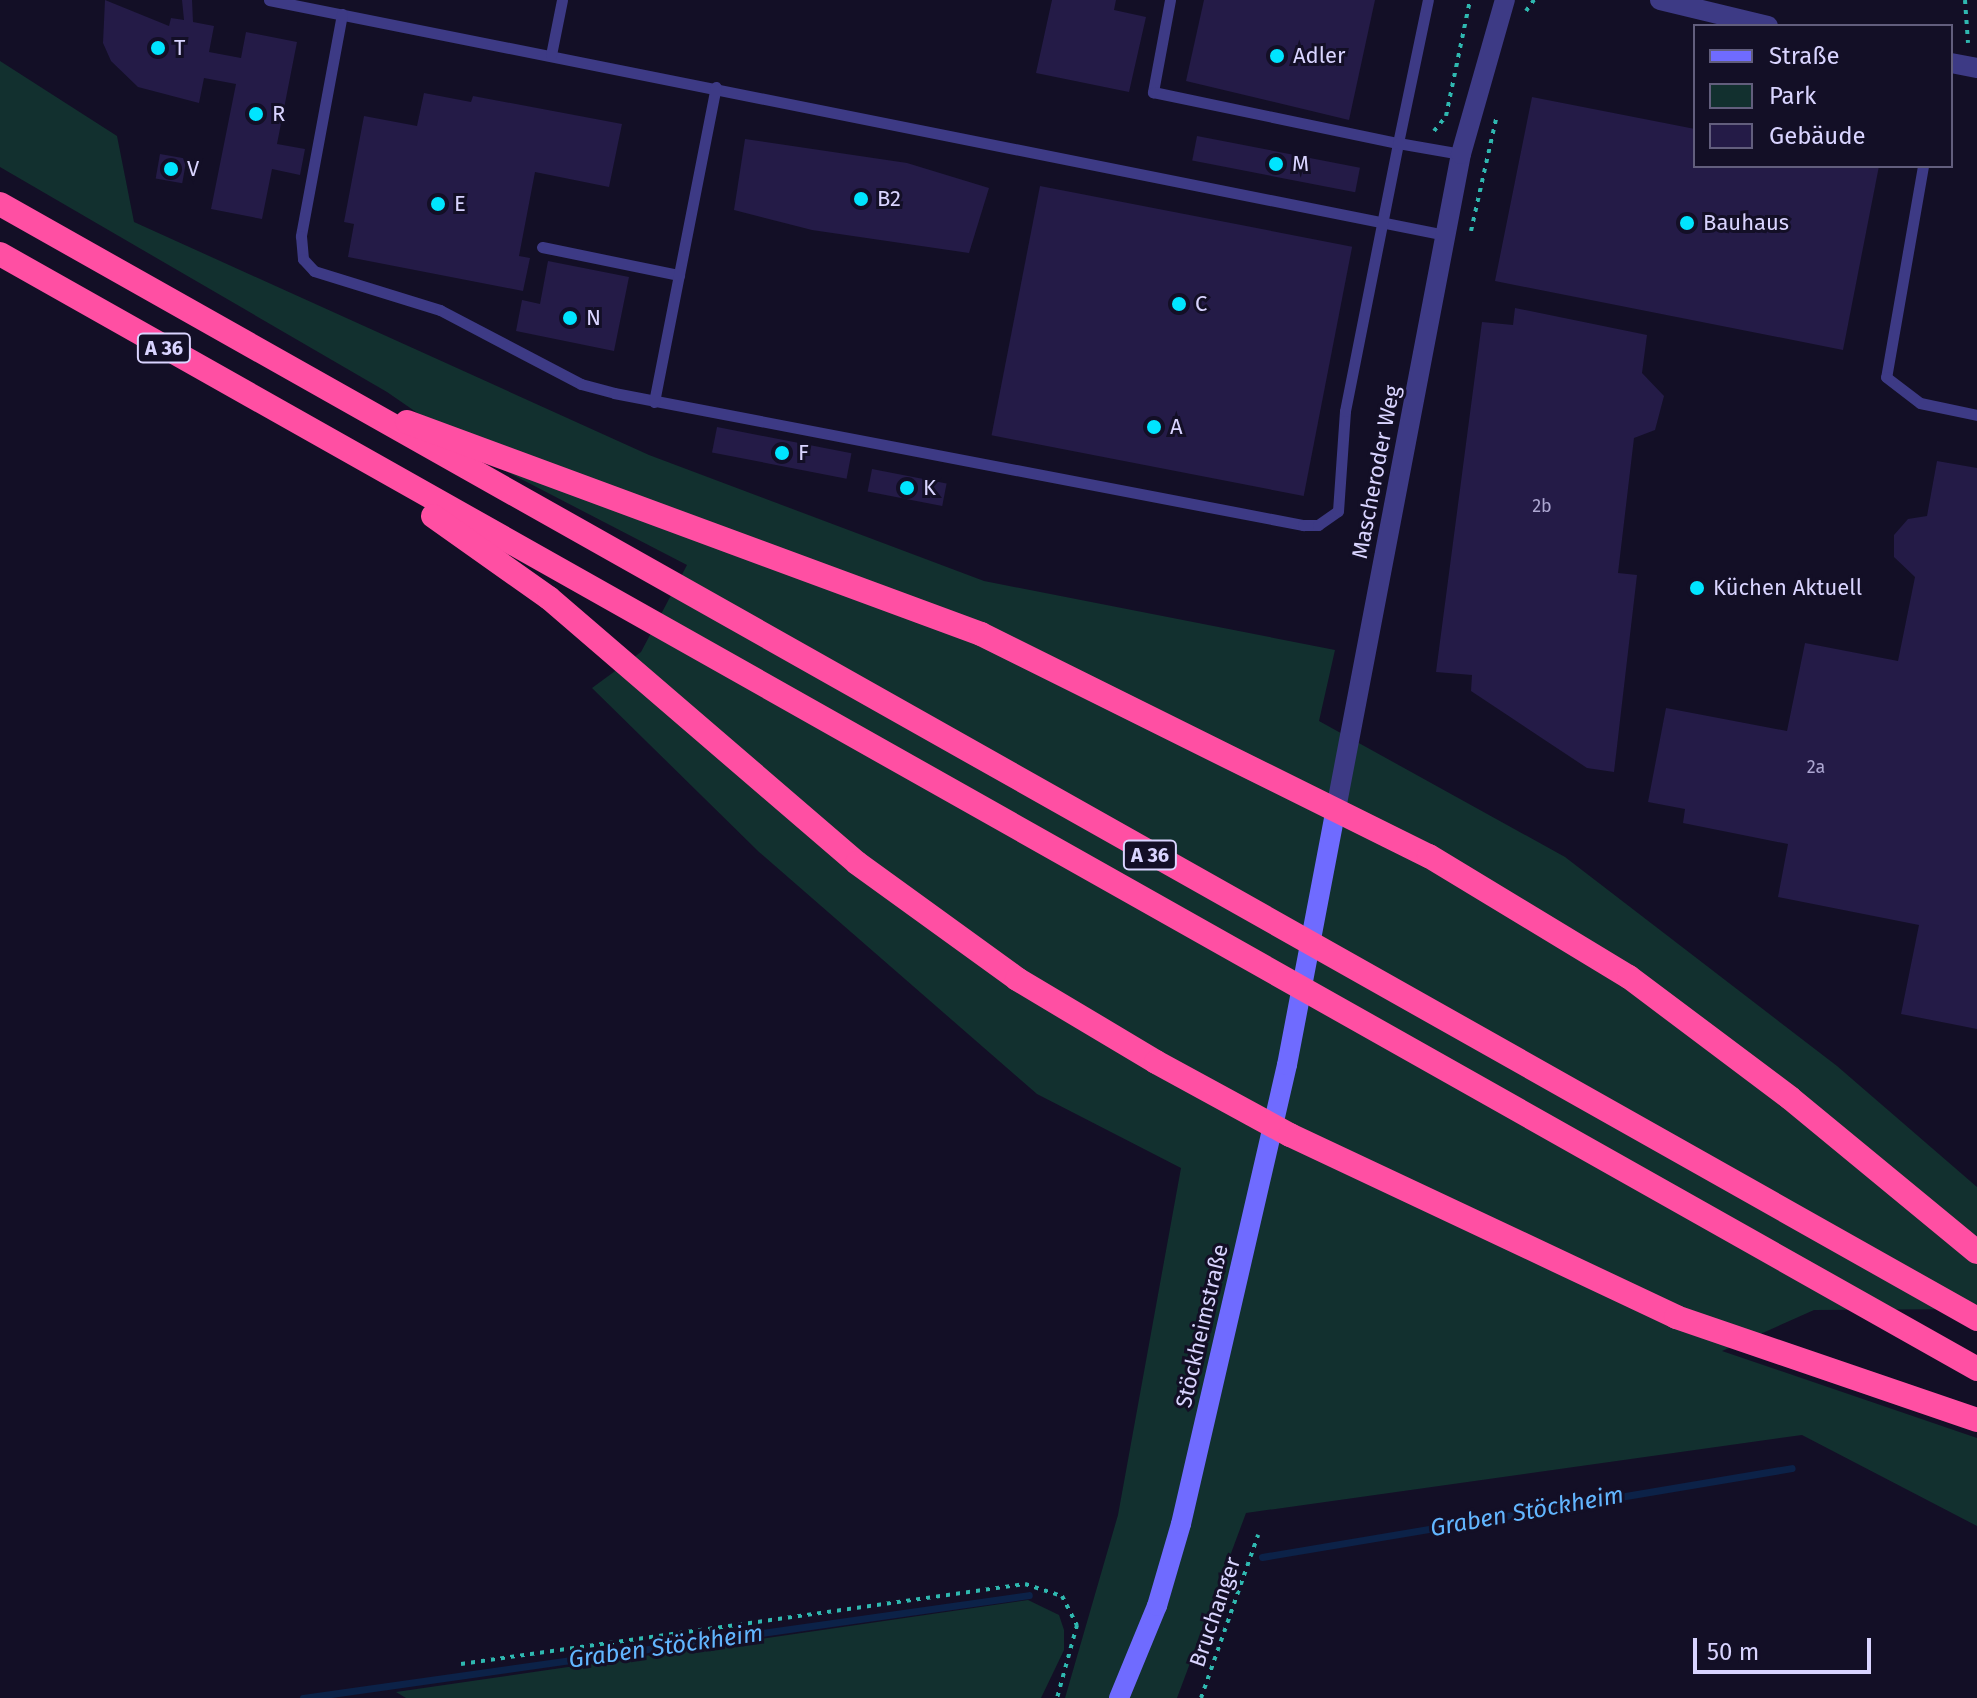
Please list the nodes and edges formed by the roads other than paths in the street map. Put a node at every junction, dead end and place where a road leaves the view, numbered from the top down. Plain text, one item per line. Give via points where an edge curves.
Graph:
1 (269, 0) edge
2 (562, 0) edge
3 (1170, 0) edge
4 (1428, 0) edge
5 (1505, 0) edge
6 (1660, 0) edge
7 (342, 14) junction
8 (1760, 24) edge
9 (551, 55) junction
10 (716, 87) junction
11 (1398, 143) junction
12 (1461, 154) junction
13 (1923, 168) edge
14 (0, 204) edge
15 (1383, 220) junction
16 (1445, 235) junction
17 (542, 247) dead end
18 (0, 254) edge
19 (679, 275) junction
20 (324, 390) junction
21 (654, 402) junction
22 (1977, 415) edge
23 (328, 442) junction
24 (1336, 809) junction
25 (1308, 957) joint
26 (1273, 1125) junction
27 (1977, 1252) edge
28 (1977, 1319) edge
29 (1977, 1369) edge
30 (1977, 1420) edge
31 (1119, 1698) edge

1 - 7 lane
2 - 9 lane
3 - 11 lane via 1153,92
4 - 11 lane
5 - 12 street, Mascheroder Weg
6 - 8 street
7 - 9 lane
7 - 21 lane via 304,208 303,259 330,279 394,294 481,328 581,384
9 - 10 lane
10 - 15 lane
10 - 19 lane
11 - 12 lane
11 - 15 lane
12 - 16 street, Mascheroder Weg
13 - 22 lane via 1886,377 1920,403
14 - 20 highway, A 36
15 - 16 lane
15 - 21 lane via 1345,411 1341,497 1338,511 1318,525
16 - 24 street, Mascheroder Weg
17 - 19 lane
18 - 23 highway, A 36
19 - 21 lane
20 - 24 highway via 598,497 981,634
20 - 28 highway, A 36
23 - 26 highway via 549,598 845,852 962,941 1156,1062
23 - 29 highway, A 36
24 - 25 main road, Mascheroder Weg
24 - 27 highway via 1493,890 1629,977 1790,1098
25 - 26 main road, Stöckheimstraße
26 - 30 highway via 1676,1317
26 - 31 main road, Stöckheimstraße via 1181,1524 1157,1606

